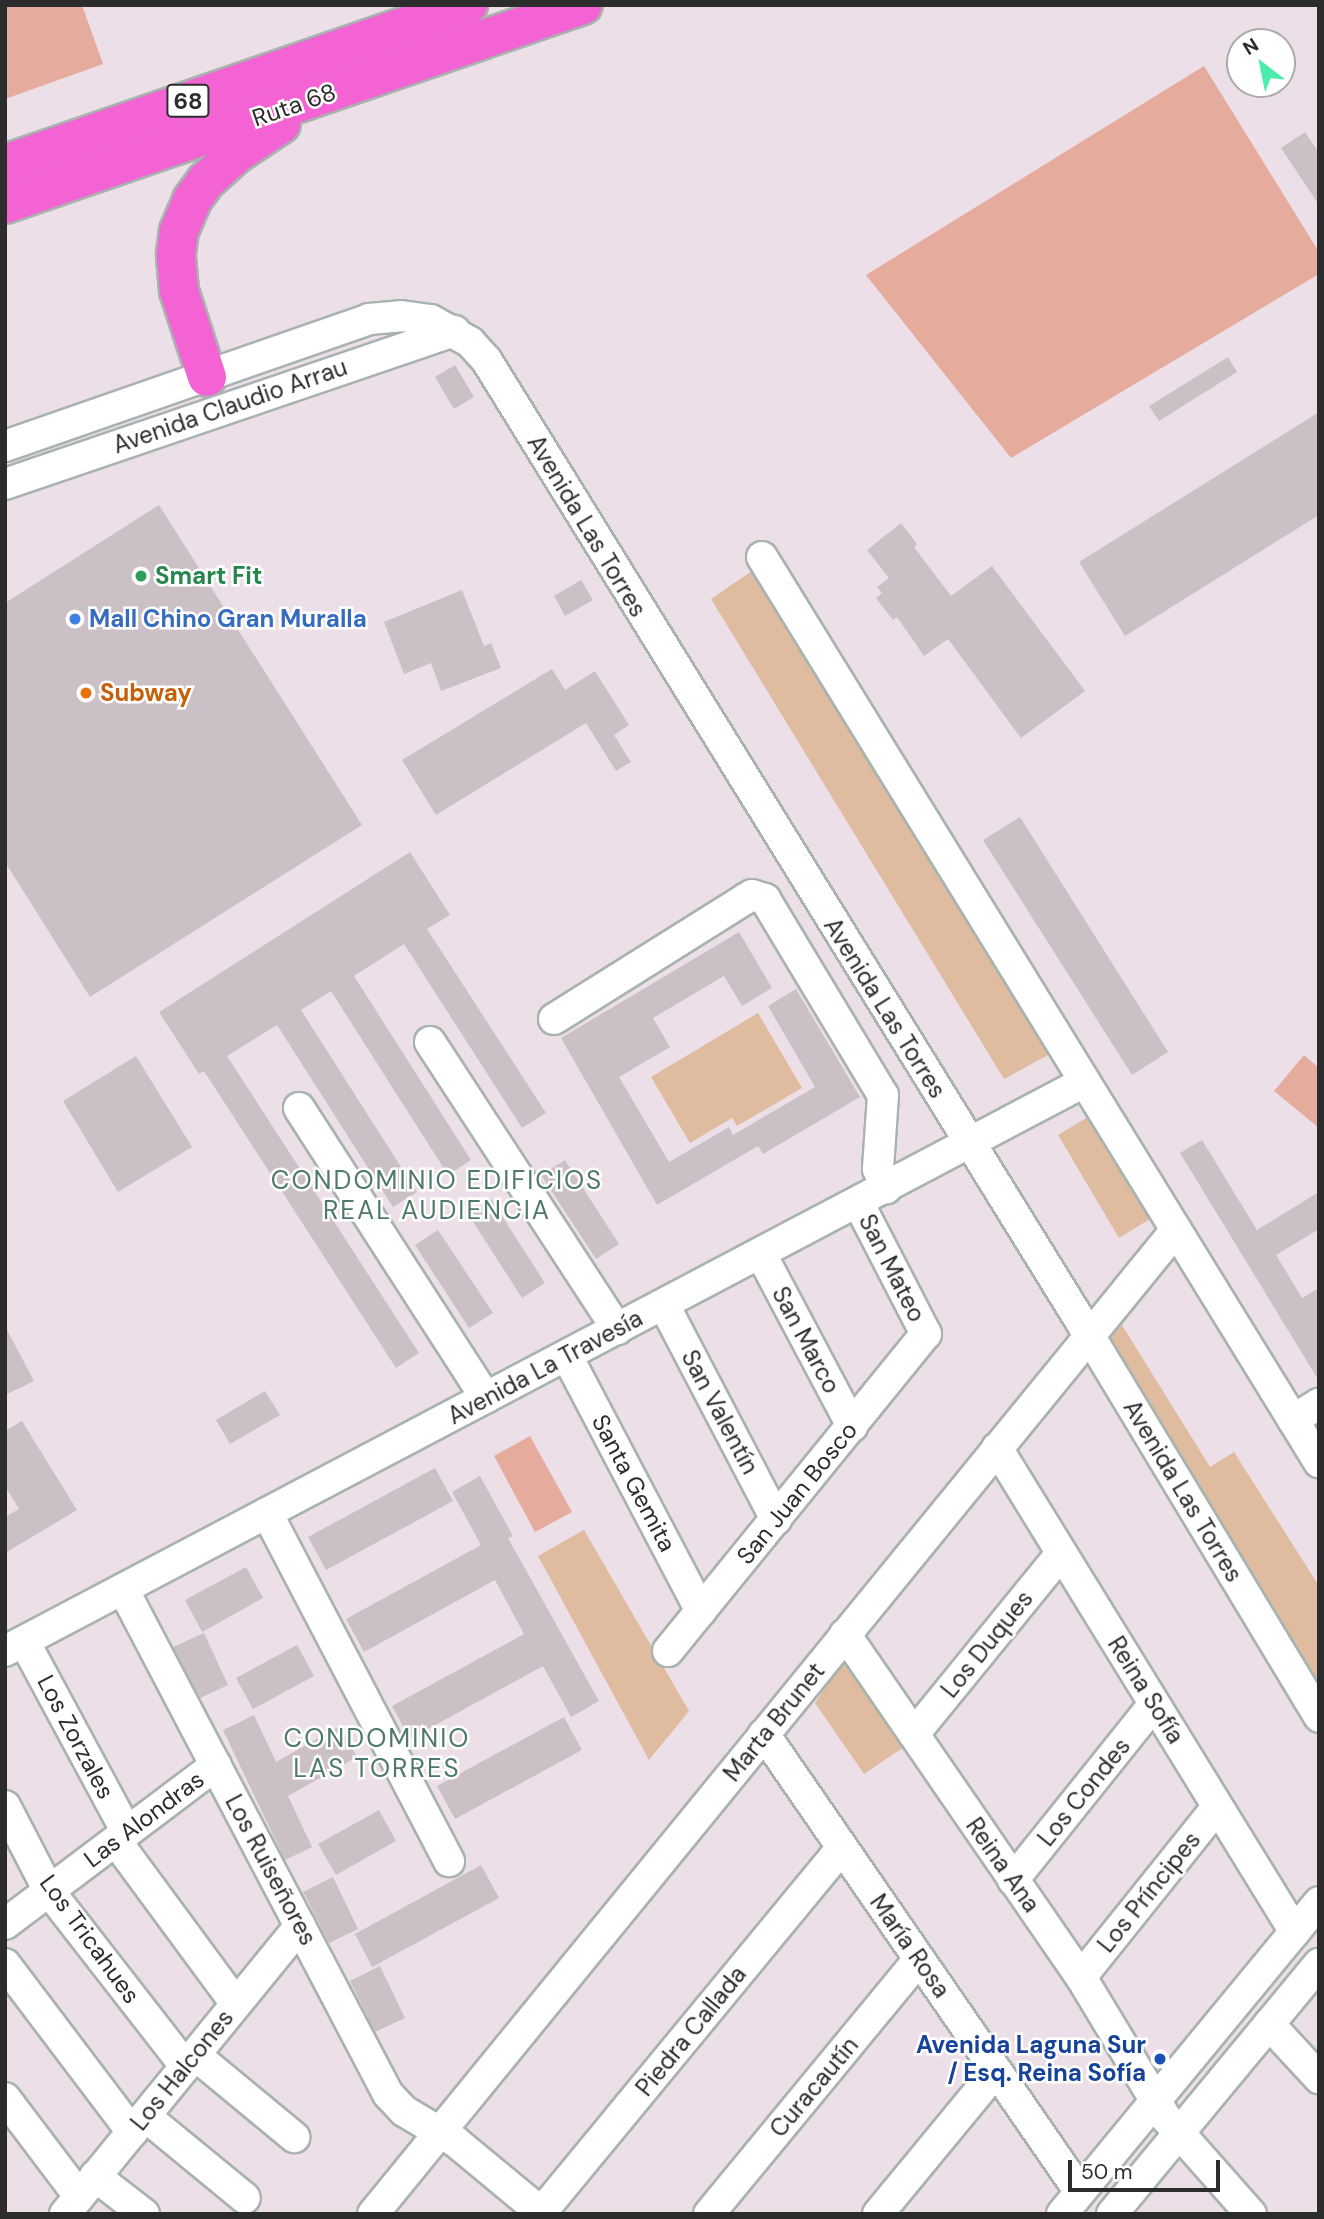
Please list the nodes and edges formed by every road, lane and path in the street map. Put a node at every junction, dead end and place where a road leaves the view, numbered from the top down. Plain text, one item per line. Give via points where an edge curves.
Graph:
1 (468, 5) edge
2 (583, 5) edge
3 (339, 89) junction
4 (5, 164) edge
5 (5, 204) edge
6 (443, 326) joint
7 (208, 395) junction
8 (5, 446) edge
9 (5, 484) edge
10 (762, 557) dead end
11 (554, 1019) dead end
12 (430, 1042) dead end
13 (1084, 1082) junction
14 (299, 1108) dead end
15 (969, 1144) junction
16 (886, 1188) junction
17 (858, 1202) junction
18 (1176, 1230) junction
19 (761, 1254) junction
20 (664, 1305) junction
21 (617, 1329) junction
22 (926, 1334) joint
23 (1088, 1335) junction
24 (567, 1356) junction
25 (486, 1398) junction
26 (1319, 1404) edge
27 (1293, 1420) junction
28 (852, 1426) junction
29 (997, 1448) junction
30 (1319, 1462) edge
31 (267, 1513) junction
32 (776, 1519) junction
33 (1061, 1554) junction
34 (123, 1589) junction
35 (701, 1611) junction
36 (845, 1634) junction
37 (15, 1646) edge
38 (668, 1651) dead end
39 (1154, 1704) junction
40 (1319, 1717) edge
41 (764, 1734) junction
42 (914, 1734) junction
43 (216, 1766) junction
44 (5, 1806) edge
45 (1217, 1807) junction
46 (121, 1836) junction
47 (842, 1848) junction
48 (449, 1861) dead end
49 (1013, 1880) junction
50 (49, 1891) junction
51 (1319, 1902) edge
52 (5, 1924) edge
53 (300, 1926) junction
54 (1295, 1932) junction
55 (919, 1959) junction
56 (5, 1964) edge
57 (1319, 1964) edge
58 (1081, 1977) junction
59 (236, 2004) junction
60 (1269, 2024) junction
61 (190, 2060) junction
62 (996, 2071) junction
63 (1319, 2078) edge
64 (5, 2098) edge
65 (1155, 2100) junction
66 (138, 2124) junction
67 (440, 2132) junction
68 (1178, 2134) junction
69 (294, 2137) dead end
70 (80, 2195) edge
71 (245, 2198) dead end
72 (1071, 2203) edge
73 (542, 2213) edge
74 (144, 2214) edge
75 (373, 2214) edge
76 (709, 2214) edge
77 (878, 2214) edge
78 (1112, 2214) edge
79 (1251, 2214) edge

1 - 4 highway, Ruta 68 / 68
2 - 3 highway, Ruta 68 / 68
3 - 5 highway, Ruta 68 / 68
3 - 7 highway via 236,154 206,181 188,208 177,242 177,279
6 - 7 street, Avenida Claudio Arrau via 386,316 353,323
6 - 15 street, Avenida Las Torres via 487,361
7 - 8 street, Avenida Claudio Arrau
7 - 9 street, Avenida Claudio Arrau
10 - 13 street
11 - 16 street via 752,895 765,899 883,1095 878,1169
12 - 21 street
13 - 15 street, Avenida La Travesía
13 - 18 street
14 - 25 street
15 - 16 street, Avenida La Travesía
15 - 23 street, Avenida Las Torres
16 - 17 street, Avenida La Travesía
17 - 19 street, Avenida La Travesía
17 - 22 street, San Mateo
18 - 23 street, Marta Brunet
18 - 27 street
19 - 20 street, Avenida La Travesía
19 - 28 street, San Marco
20 - 21 street, Avenida La Travesía
20 - 32 street, San Valentín
21 - 24 street, Avenida La Travesía
22 - 28 street, San Juan Bosco
23 - 29 street, Marta Brunet
23 - 40 street, Avenida Las Torres
24 - 25 street, Avenida La Travesía
24 - 35 street, Santa Gemita
25 - 31 street, Avenida La Travesía
26 - 27 street
27 - 30 street
28 - 32 street, San Juan Bosco
29 - 33 street, Reina Sofía
29 - 36 street, Marta Brunet
31 - 34 street, Avenida La Travesía
31 - 48 street
32 - 35 street, San Juan Bosco
33 - 39 street, Reina Sofía
33 - 42 street, Los Duques
34 - 37 street, Avenida La Travesía
34 - 43 street, Los Ruiseñores
35 - 38 street, San Juan Bosco
36 - 41 street, Marta Brunet
36 - 42 street, Reina Ana
37 - 46 street, Los Zorzales
39 - 45 street, Reina Sofía
39 - 49 street, Los Condes
41 - 47 street, María Rosa
41 - 67 street, Marta Brunet
42 - 49 street, Reina Ana
43 - 46 street, Las Alondras
43 - 53 street, Los Ruiseñores
44 - 50 street, Los Tricahues
45 - 54 street, Reina Sofía
45 - 58 street, Los Príncipes
46 - 50 street, Las Alondras
46 - 59 street, Los Zorzales
47 - 55 street, María Rosa
47 - 73 street, Piedra Callada
49 - 58 street, Reina Ana
50 - 52 street, Las Alondras
50 - 61 street, Los Tricahues
51 - 54 street
53 - 59 street, Los Halcones
53 - 67 street, Los Ruiseñores via 388,2094
54 - 65 street
55 - 62 street, María Rosa
55 - 76 street, Curacautín
56 - 66 street
57 - 60 street
58 - 65 street, Reina Ana
59 - 61 street, Los Halcones
60 - 63 street
60 - 68 street
61 - 66 street, Los Halcones
61 - 69 street, Los Tricahues
62 - 72 street, María Rosa
62 - 77 street
64 - 70 street
65 - 68 street, Reina Ana
65 - 72 street
66 - 70 street, Los Halcones
66 - 71 street
67 - 73 street, Los Ruiseñores
67 - 75 street, Marta Brunet
68 - 78 street
68 - 79 street, Reina Ana
70 - 74 street

